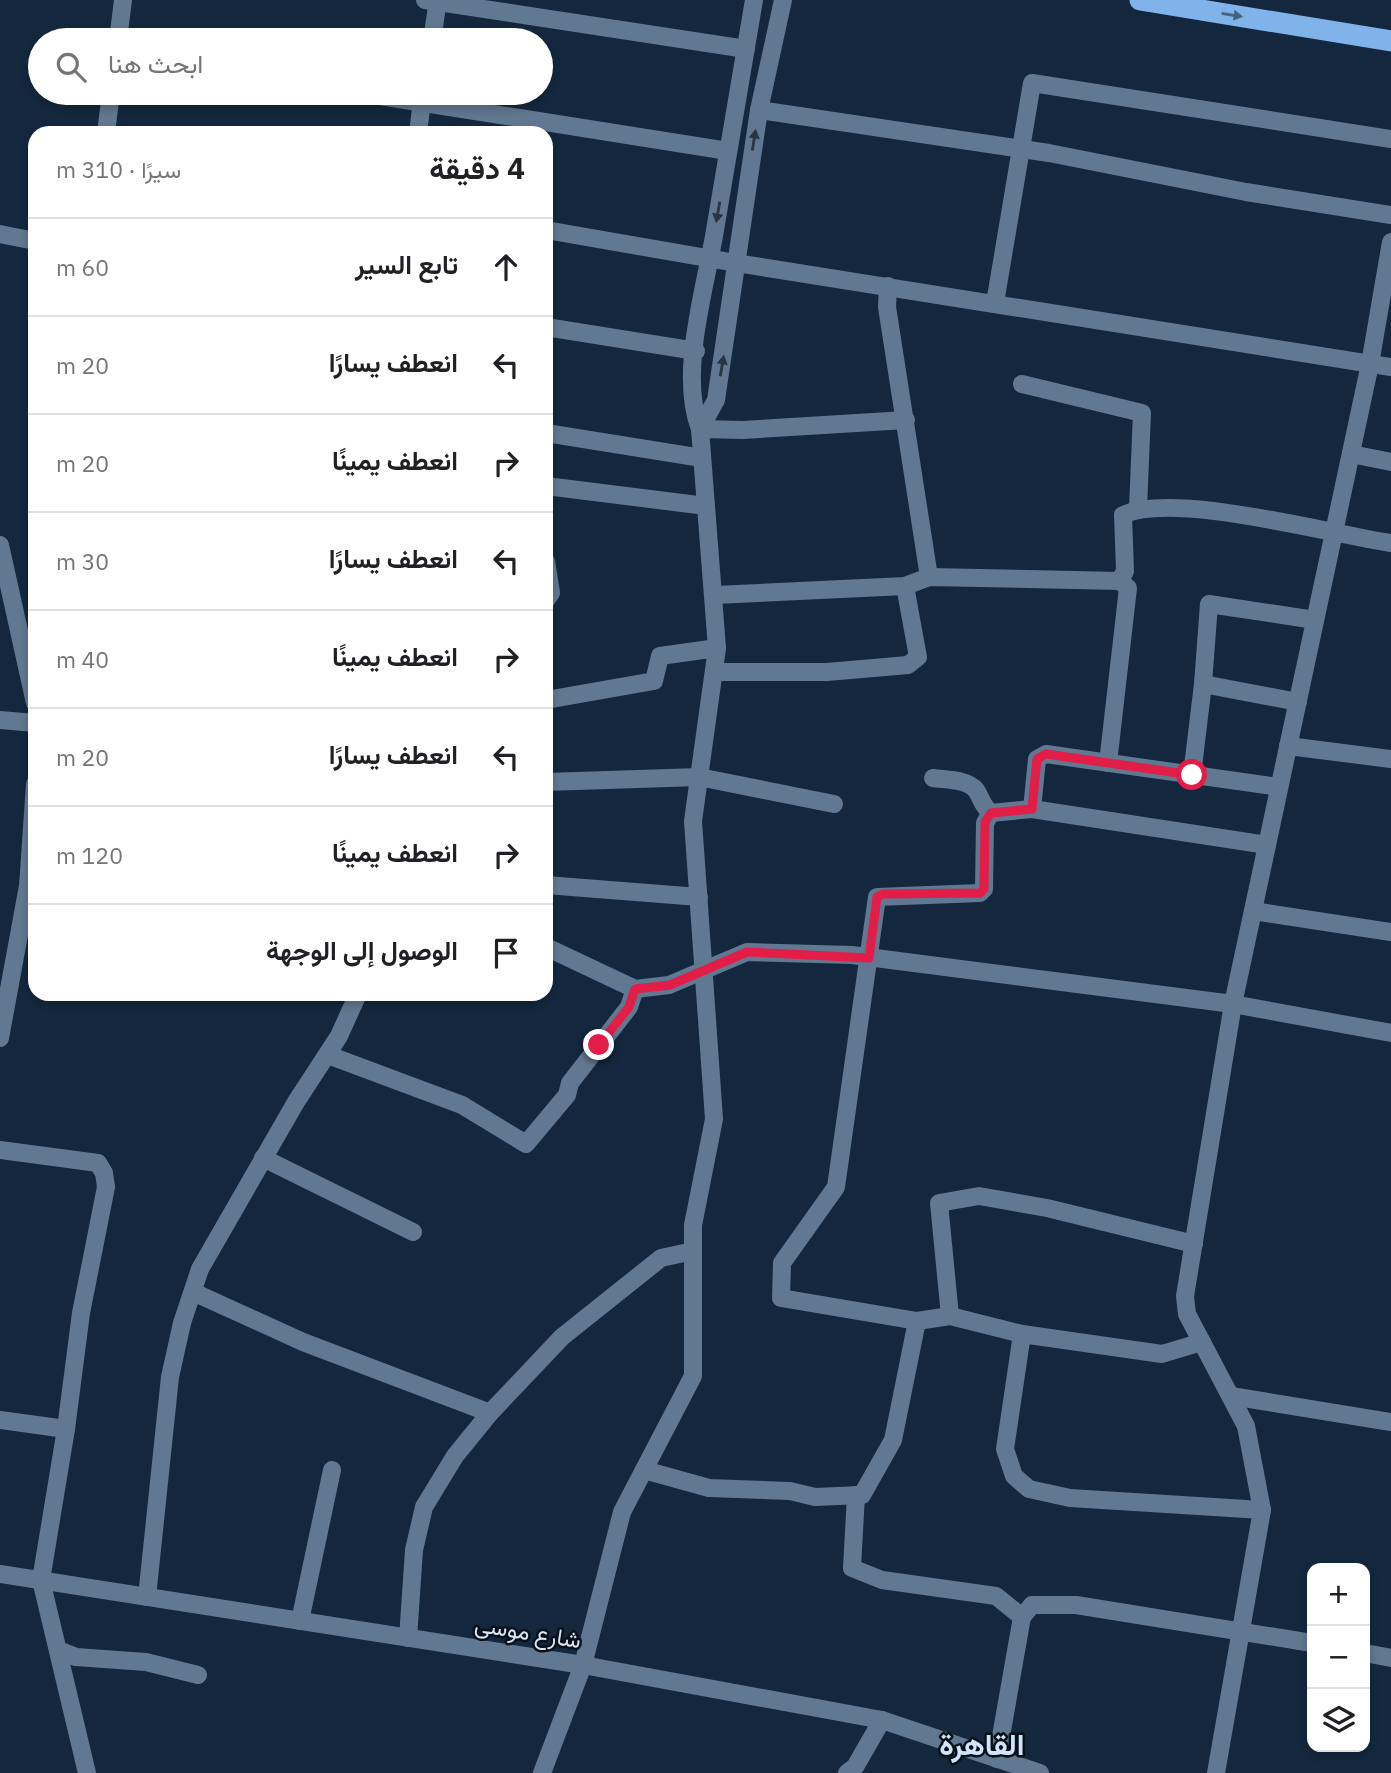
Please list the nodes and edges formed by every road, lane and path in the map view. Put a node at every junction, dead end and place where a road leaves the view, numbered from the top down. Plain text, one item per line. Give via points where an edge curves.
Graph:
1 (123, 0) edge
2 (754, 0) edge
3 (783, 0) edge
4 (1140, 0) edge
5 (433, 1) edge
6 (120, 28) edge
7 (432, 28) edge
8 (1391, 41) edge
9 (746, 50) junction
10 (110, 105) edge
11 (422, 105) edge
12 (463, 105) edge
13 (759, 110) junction
14 (107, 126) edge
15 (419, 126) edge
16 (1391, 139) edge
17 (1018, 149) junction
18 (728, 151) junction
19 (1391, 215) edge
20 (553, 231) edge
21 (0, 234) edge
22 (28, 240) edge
23 (1391, 242) edge
24 (710, 258) junction
25 (736, 263) junction
26 (888, 286) junction
27 (995, 303) junction
28 (553, 328) edge
29 (696, 352) junction
30 (1370, 364) junction
31 (1391, 367) edge
32 (1022, 384) dead end
33 (906, 420) junction
34 (700, 429) junction
35 (553, 434) edge
36 (1351, 454) junction
37 (702, 458) junction
38 (1391, 462) edge
39 (553, 487) edge
40 (706, 506) junction
41 (1138, 508) junction
42 (1334, 534) junction
43 (1391, 543) edge
44 (0, 545) edge
45 (929, 577) junction
46 (1120, 581) junction
47 (905, 586) junction
48 (715, 595) junction
49 (1315, 620) junction
50 (717, 648) junction
51 (28, 671) edge
52 (715, 671) junction
53 (1203, 684) junction
54 (553, 699) edge
55 (1298, 702) junction
56 (0, 720) edge
57 (28, 722) edge
58 (1288, 746) junction
59 (1391, 759) edge
60 (1108, 763) junction
61 (1192, 775) junction
62 (699, 777) junction
63 (933, 778) dead end
64 (553, 782) edge
65 (1279, 787) junction
66 (834, 804) dead end
67 (1032, 809) junction
68 (991, 813) junction
69 (1267, 845) junction
70 (553, 886) edge
71 (699, 897) junction
72 (28, 901) edge
73 (1253, 911) junction
74 (1391, 932) edge
75 (553, 950) edge
76 (869, 958) junction
77 (704, 970) junction
78 (635, 989) junction
79 (355, 1001) edge
80 (1233, 1004) junction
81 (3, 1014) edge
82 (1391, 1033) edge
83 (0, 1038) edge
84 (328, 1055) junction
85 (0, 1150) edge
86 (264, 1158) junction
87 (414, 1232) dead end
88 (1194, 1244) junction
89 (693, 1251) junction
90 (192, 1292) junction
91 (950, 1316) junction
92 (917, 1321) junction
93 (1021, 1334) junction
94 (1202, 1342) junction
95 (1231, 1395) junction
96 (489, 1413) junction
97 (0, 1420) edge
98 (1391, 1422) edge
99 (66, 1429) junction
100 (332, 1470) dead end
101 (644, 1470) junction
102 (856, 1495) junction
103 (1262, 1510) junction
104 (0, 1574) edge
105 (41, 1580) junction
106 (147, 1597) junction
107 (1021, 1617) junction
108 (300, 1621) junction
109 (1241, 1629) junction
110 (408, 1638) junction
111 (1307, 1642) edge
112 (58, 1650) junction
113 (1370, 1654) edge
114 (1391, 1658) edge
115 (583, 1665) junction
116 (198, 1675) dead end
117 (882, 1720) junction
118 (998, 1759) junction
119 (851, 1771) edge
120 (87, 1773) edge
121 (542, 1773) edge
122 (1040, 1773) edge
123 (1216, 1773) edge

1 - 6 street
2 - 9 street
3 - 13 street
4 -> 8 highway
5 - 7 street
5 - 9 street
9 - 18 street
10 - 14 street
11 - 15 street
12 - 18 street
13 - 17 street
25 -> 13 street
16 - 17 street via 1032,83
17 - 19 street
17 - 27 street
18 -> 24 street
20 - 24 street
21 - 22 street
23 - 30 street
24 - 25 street
24 - 29 street
25 - 26 street
34 -> 25 street via 716,400
26 - 27 street
26 - 33 street via 887,307
27 - 30 street
28 - 29 street
29 - 34 street via 692,407
30 - 31 street
30 - 36 street
32 - 41 street via 1142,413
33 - 34 street
33 - 45 street
34 - 37 street
35 - 37 street
36 - 38 street
36 - 42 street
37 - 40 street
39 - 40 street
40 - 48 street
41 - 42 street via 1208,509
41 - 46 street via 1123,515 1125,571
42 - 43 street
42 - 49 street
44 - 51 street
45 - 46 street
45 - 47 street
46 - 60 street via 1128,589 1128,617
47 - 48 street
47 - 52 street via 918,657 908,665
48 - 50 street
49 - 53 street via 1209,604
49 - 55 street
50 - 52 street
50 - 54 street via 660,656 654,681
52 - 62 street
53 - 55 street
53 - 61 street
55 - 58 street
56 - 57 street
58 - 59 street
58 - 65 street
60 - 61 street
60 - 67 street via 1046,754 1037,759
61 - 65 street
62 - 64 street
62 - 66 street
62 - 71 street via 693,821
63 - 68 street via 966,783
65 - 69 street
67 - 68 street
67 - 69 street
68 - 76 street via 985,822 984,889 980,893 877,897
69 - 73 street
70 - 71 street
71 - 77 street
72 - 81 street
73 - 74 street
73 - 80 street
75 - 78 street
76 - 77 street via 747,952
76 - 80 street
76 - 92 street via 836,1187 782,1263 780,1298
77 - 78 street via 670,985
77 - 89 street via 714,1119 693,1225
78 - 84 street via 629,1007 526,1144 462,1105
79 - 84 street
80 - 82 street
80 - 88 street
81 - 83 street
84 - 86 street
85 - 99 street via 98,1163 104,1173 106,1187 81,1313
86 - 87 street
86 - 90 street
88 - 91 street via 979,1196 939,1203
88 - 94 street via 1186,1314
89 - 96 street via 661,1258 562,1337
89 - 101 street via 693,1376
90 - 96 street via 303,1342
90 - 106 street via 170,1377
91 - 92 street
91 - 93 street
92 - 102 street via 893,1440 862,1495
93 - 94 street via 1163,1354
93 - 103 street via 1005,1449 1014,1476 1029,1489 1070,1498
94 - 95 street
95 - 98 street
95 - 103 street via 1246,1426
96 - 110 street via 455,1456 424,1507 414,1550
97 - 99 street
99 - 105 street
100 - 108 street
101 - 102 street via 709,1488 790,1491 815,1497
101 - 115 street via 622,1512
102 - 107 street via 852,1568 882,1580 996,1596
103 - 109 street
104 - 105 street, شارع موسى
105 - 106 street, شارع موسى
105 - 112 street
106 - 108 street, شارع موسى
107 - 109 street via 1032,1605 1076,1605
107 - 118 street
108 - 110 street, شارع موسى
109 - 111 street
109 - 123 street
110 - 115 street, شارع موسى
112 - 116 street via 76,1657 146,1662
112 - 120 street
113 - 114 street
115 - 117 street, شارع موسى
115 - 121 street
117 - 118 street, شارع موسى
117 - 119 street
118 - 122 street, شارع موسى

